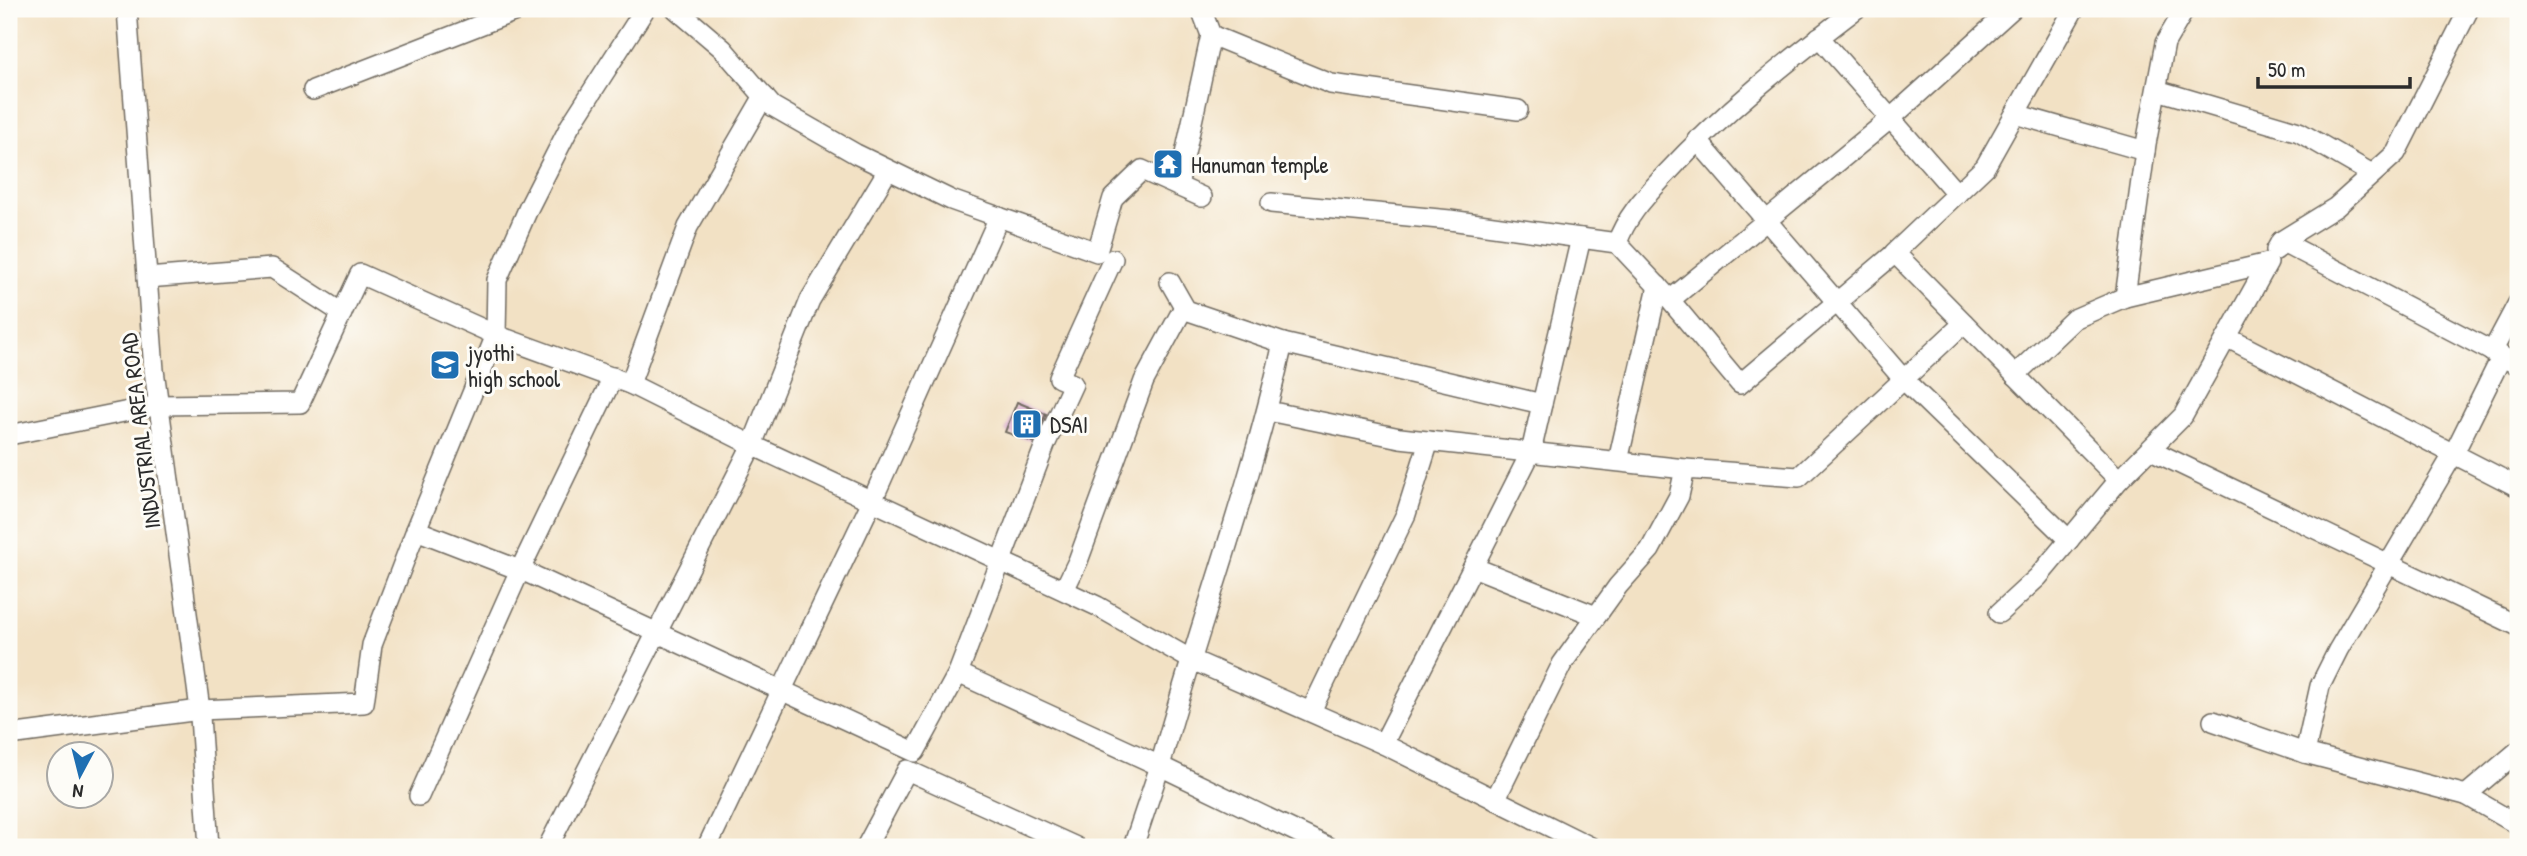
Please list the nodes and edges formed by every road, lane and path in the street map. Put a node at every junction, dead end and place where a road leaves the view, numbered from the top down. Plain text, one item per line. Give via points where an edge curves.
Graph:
1 (127, 9) edge
2 (521, 9) edge
3 (645, 9) edge
4 (676, 9) edge
5 (1201, 9) edge
6 (1856, 9) edge
7 (2012, 9) edge
8 (2074, 9) edge
9 (2185, 9) edge
10 (2469, 9) edge
11 (1211, 35) junction
12 (1819, 37) junction
13 (313, 90) dead end
14 (2157, 90) junction
15 (764, 96) junction
16 (1518, 110) dead end
17 (2015, 114) junction
18 (1890, 119) junction
19 (1697, 140) junction
20 (2145, 151) junction
21 (888, 170) junction
22 (2372, 174) junction
23 (1178, 186) junction
24 (1957, 194) junction
25 (1202, 197) dead end
26 (1271, 203) dead end
27 (999, 217) junction
28 (1765, 222) junction
29 (1581, 238) junction
30 (2281, 241) junction
31 (1617, 243) junction
32 (1894, 253) junction
33 (1113, 259) dead end
34 (2268, 263) junction
35 (148, 278) junction
36 (1170, 282) dead end
37 (1664, 293) junction
38 (2125, 297) junction
39 (1836, 303) junction
40 (2518, 303) edge
41 (1184, 307) junction
42 (342, 313) junction
43 (1964, 323) junction
44 (496, 335) junction
45 (2228, 338) junction
46 (1283, 343) junction
47 (2504, 358) edge
48 (2015, 375) junction
49 (621, 380) junction
50 (1904, 380) junction
51 (1542, 404) junction
52 (159, 405) junction
53 (1268, 411) junction
54 (9, 435) edge
55 (1429, 441) junction
56 (752, 445) junction
57 (2151, 450) junction
58 (1531, 452) junction
59 (2454, 453) junction
60 (1618, 461) junction
61 (1685, 469) junction
62 (2119, 480) junction
63 (2518, 487) edge
64 (872, 501) junction
65 (416, 530) junction
66 (2069, 540) junction
67 (1001, 561) junction
68 (2390, 565) junction
69 (1473, 566) junction
70 (520, 570) junction
71 (1063, 590) junction
72 (1999, 613) dead end
73 (1597, 616) junction
74 (2518, 626) edge
75 (657, 635) junction
76 (1190, 659) junction
77 (958, 673) junction
78 (782, 691) junction
79 (200, 710) junction
80 (1311, 711) junction
81 (2213, 721) dead end
82 (9, 736) edge
83 (1383, 744) junction
84 (2518, 751) edge
85 (2305, 753) junction
86 (911, 761) junction
87 (1160, 766) junction
88 (2466, 795) junction
89 (419, 796) dead end
90 (1495, 800) junction
91 (2518, 825) edge
92 (209, 847) edge
93 (548, 847) edge
94 (707, 847) edge
95 (866, 847) edge
96 (1076, 847) edge
97 (1133, 847) edge
98 (1328, 847) edge
99 (1591, 847) edge

1 - 35 street, INDUSTRIAL AREA ROAD
2 - 13 street
3 - 44 street via 570,126 529,207 497,280
4 - 15 street via 723,49
5 - 11 street
6 - 12 street
7 - 18 street
8 - 17 street
9 - 14 street via 2165,43
10 - 22 street via 2396,153
11 - 16 street via 1331,84
11 - 23 street
12 - 18 street
12 - 19 street
14 - 20 street
14 - 22 street via 2299,132
15 - 21 street via 772,106
15 - 49 street via 688,226
17 - 20 street
17 - 24 street via 1985,167
18 - 24 street
18 - 28 street
19 - 28 street
19 - 31 street via 1626,219
20 - 38 street
21 - 27 street
21 - 56 street via 810,300
22 - 30 street via 2336,207
23 - 25 street
23 - 27 street via 1142,170 1113,198 1097,252
24 - 32 street
26 - 29 street
27 - 64 street
28 - 37 street
28 - 39 street
29 - 31 street
29 - 51 street
30 - 34 street
30 - 47 street
31 - 37 street
32 - 39 street
32 - 43 street
33 - 67 street via 1059,378 1073,384
34 - 38 street
34 - 45 street
35 - 42 street via 272,268
35 - 52 street, INDUSTRIAL AREA ROAD
36 - 41 street
37 - 39 street via 1740,384
37 - 60 street
38 - 48 street via 2074,319
39 - 50 street
40 - 47 street
41 - 46 street
41 - 71 street via 1144,381 1078,561
42 - 44 street via 360,274
42 - 52 street via 300,402
43 - 48 street
43 - 50 street
44 - 49 street
44 - 65 street
45 - 57 street via 2183,416
45 - 59 street
46 - 51 street
46 - 53 street
47 - 59 street
48 - 62 street
49 - 56 street
49 - 70 street
50 - 61 street via 1799,477
50 - 66 street
51 - 58 street
52 - 54 street
52 - 79 street, INDUSTRIAL AREA ROAD
53 - 55 street
53 - 76 street
55 - 58 street
55 - 80 street via 1406,514
56 - 64 street
56 - 75 street
57 - 62 street
57 - 68 street
58 - 60 street
58 - 69 street
59 - 63 street
59 - 68 street
60 - 61 street
61 - 73 street via 1679,496 1650,550
62 - 66 street
64 - 67 street
64 - 78 street
65 - 70 street
65 - 79 street via 372,645 364,703
66 - 72 street
67 - 71 street
67 - 77 street
68 - 74 street
68 - 85 street via 2320,685
69 - 73 street
69 - 83 street
70 - 75 street
70 - 89 street
71 - 76 street
73 - 90 street via 1562,664
75 - 78 street
75 - 93 street
76 - 80 street
76 - 87 street
77 - 86 street
77 - 87 street
78 - 86 street
78 - 94 street
79 - 82 street
79 - 92 street, INDUSTRIAL AREA ROAD
80 - 83 street
81 - 85 street
83 - 90 street
84 - 88 street
85 - 88 street
86 - 95 street
86 - 96 street
87 - 97 street
87 - 98 street
88 - 91 street
90 - 99 street

